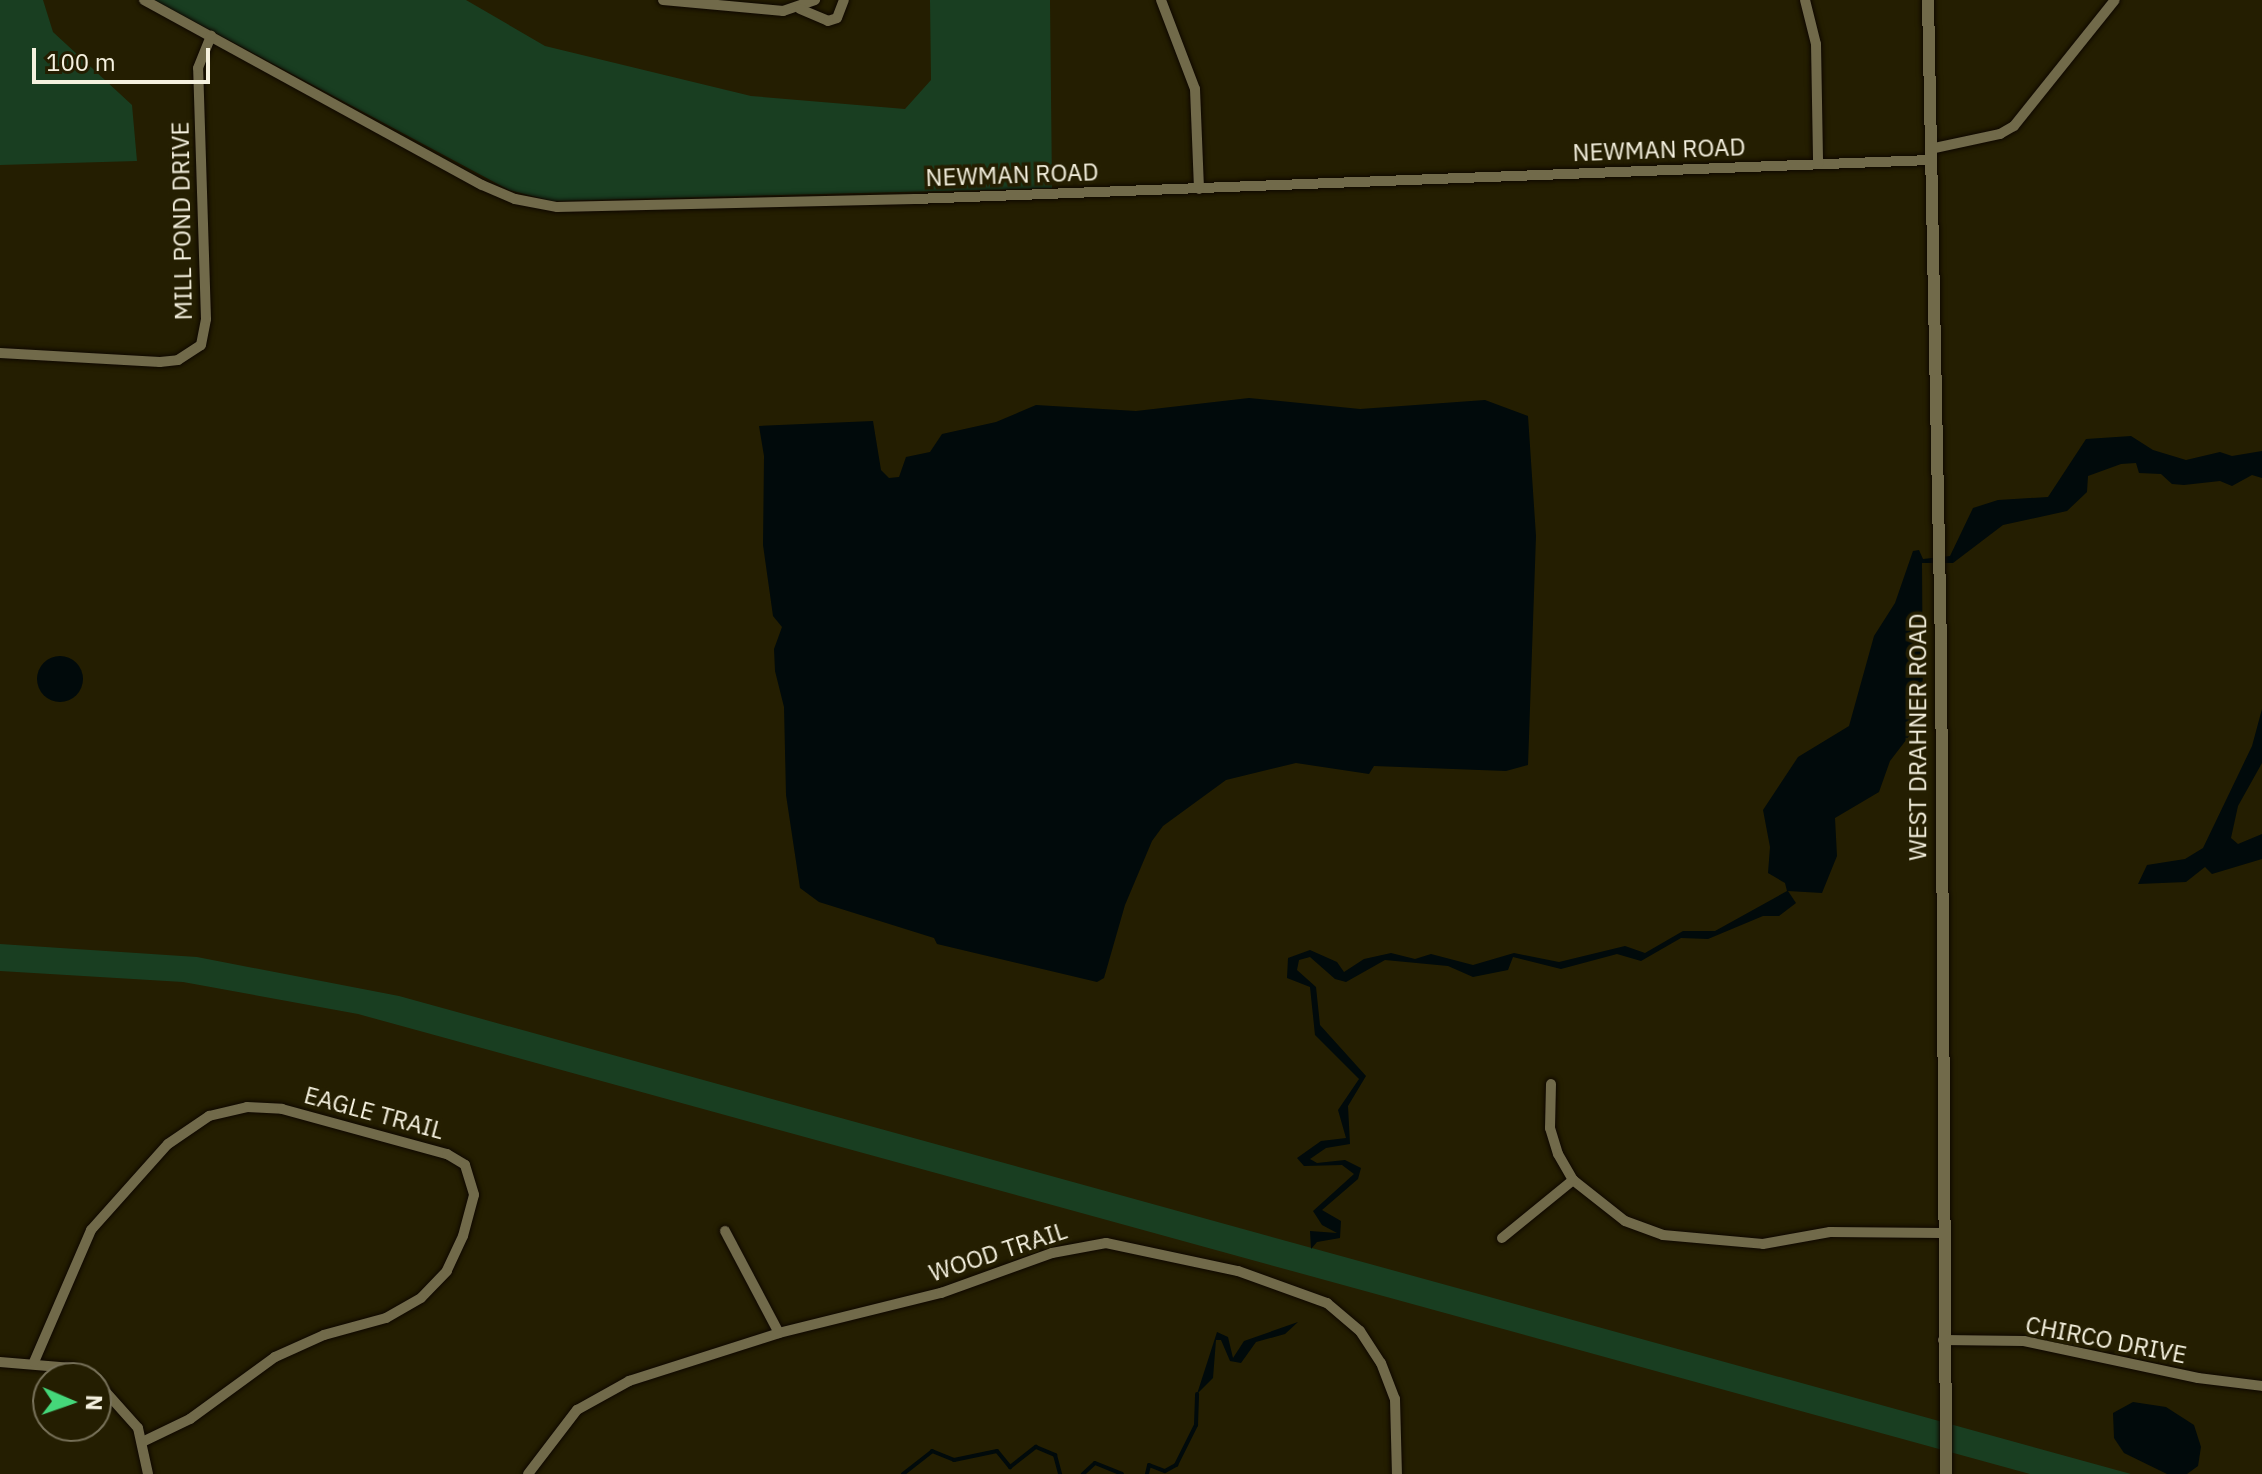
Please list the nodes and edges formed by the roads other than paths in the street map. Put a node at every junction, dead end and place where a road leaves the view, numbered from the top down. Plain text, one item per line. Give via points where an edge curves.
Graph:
1 (144, 0) edge
2 (663, 0) edge
3 (815, 0) edge
4 (844, 0) edge
5 (1161, 0) edge
6 (1805, 0) edge
7 (1928, 0) edge
8 (2115, 0) edge
9 (800, 9) junction
10 (211, 36) junction
11 (1930, 155) junction
12 (1818, 164) junction
13 (1199, 189) junction
14 (0, 353) edge
15 (1551, 1084) dead end
16 (1573, 1180) junction
17 (725, 1231) dead end
18 (1942, 1233) junction
19 (1502, 1238) dead end
20 (779, 1333) junction
21 (1943, 1340) junction
22 (0, 1362) edge
23 (32, 1362) edge
24 (34, 1362) edge
25 (2262, 1386) edge
26 (112, 1397) edge
27 (142, 1442) junction
28 (148, 1474) edge
29 (528, 1474) edge
30 (1397, 1474) edge
31 (1946, 1474) edge

1 - 10 street, NEWMAN ROAD
2 - 9 street
3 - 9 street
4 - 9 street via 837,18 828,21
5 - 13 street via 1195,89
6 - 12 street via 1816,44
7 - 11 street, WEST DRAHNER ROAD
8 - 11 street, NEWMAN ROAD via 2014,126
10 - 13 street, NEWMAN ROAD via 482,185 515,199 557,207
10 - 14 street, MILL POND DRIVE via 198,68 206,319 201,345 178,360 160,362
11 - 12 street, NEWMAN ROAD
11 - 18 street, WEST DRAHNER ROAD via 1941,645
12 - 13 street, NEWMAN ROAD
15 - 16 street via 1550,1128
16 - 18 street via 1625,1221 1663,1235 1763,1244 1830,1232
16 - 19 street
17 - 20 street
18 - 21 street, WEST DRAHNER ROAD
20 - 29 street, WOOD TRAIL via 656,1371 600,1396 563,1424
20 - 30 street, WOOD TRAIL via 941,1293 1082,1246 1123,1243 1148,1248 1282,1283 1327,1303 1360,1331 1381,1363 1395,1399
21 - 25 street, CHIRCO DRIVE via 2024,1341 2198,1378
21 - 31 street, WEST DRAHNER ROAD
22 - 23 street
24 - 27 street, EAGLE TRAIL via 91,1230 168,1144 209,1116 247,1107 282,1109 447,1154 465,1165 474,1195 463,1236 447,1271 421,1298 386,1318 324,1335 275,1357 190,1419
26 - 27 street via 127,1412
27 - 28 street

